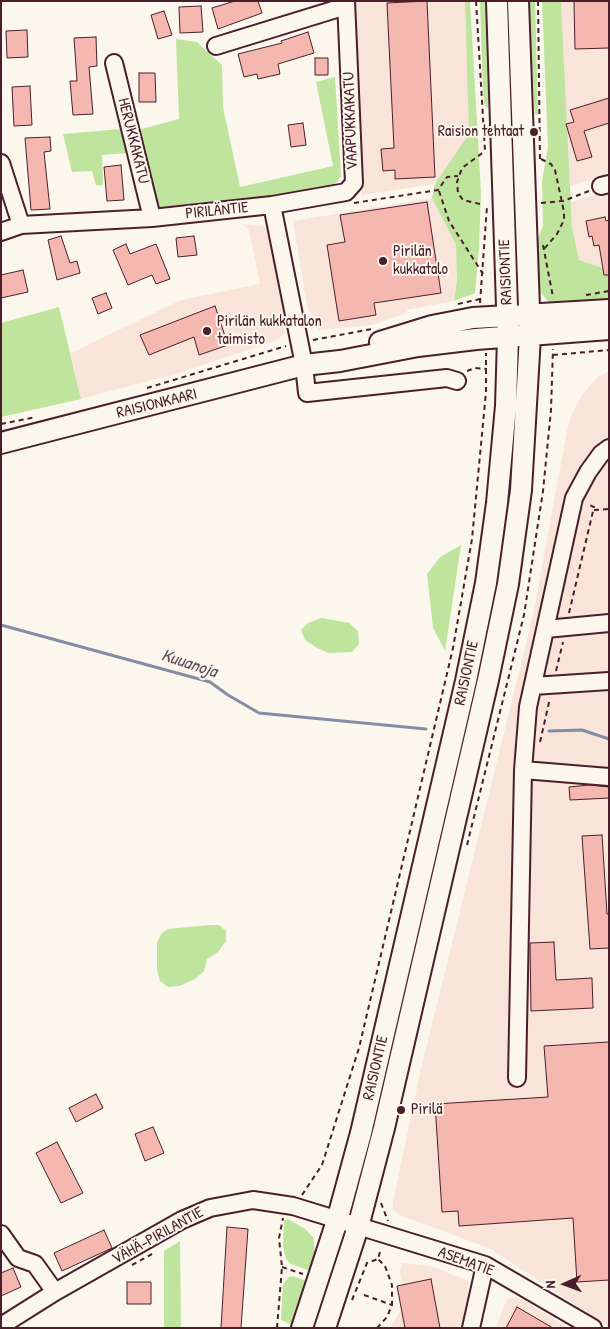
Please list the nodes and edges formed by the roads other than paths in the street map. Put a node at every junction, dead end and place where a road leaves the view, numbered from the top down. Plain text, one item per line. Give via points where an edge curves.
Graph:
1 (497, 1) edge
2 (518, 1) edge
3 (346, 3) edge
4 (216, 46) dead end
5 (114, 63) dead end
6 (1, 163) edge
7 (272, 205) junction
8 (152, 218) junction
9 (21, 225) junction
10 (1, 232) edge
11 (609, 310) edge
12 (508, 316) junction
13 (529, 316) junction
14 (609, 329) edge
15 (530, 336) junction
16 (508, 337) junction
17 (308, 364) junction
18 (457, 382) dead end
19 (1, 444) edge
20 (609, 448) edge
21 (609, 623) edge
22 (546, 629) junction
23 (609, 681) edge
24 (533, 686) junction
25 (523, 770) junction
26 (609, 777) edge
27 (517, 1078) dead end
28 (337, 1221) junction
29 (358, 1227) junction
30 (1, 1234) edge
31 (485, 1265) junction
32 (55, 1292) junction
33 (1, 1326) edge
34 (302, 1328) edge
35 (324, 1328) edge
36 (472, 1328) edge
37 (593, 1328) edge

1 - 12 main road, RAISIONTIE
2 - 13 main road, RAISIONTIE
3 - 4 street
3 - 7 street, VAAPUKKAKATU via 354,183 346,192
5 - 8 street, HERUKKAKATU
6 - 9 street
7 - 8 street, PIRILÄNTIE
7 - 17 street, PIRILÄNTIE via 299,343
8 - 9 street, PIRILÄNTIE
9 - 10 street, PIRILÄNTIE
11 - 13 main road, RAISIONKAARI
12 - 13 main road, RAISIONKAARI
12 - 16 main road, RAISIONTIE
12 - 17 main road, RAISIONKAARI via 481,308
13 - 15 main road, RAISIONTIE
14 - 15 main road, RAISIONKAARI
15 - 16 main road, RAISIONKAARI
15 - 29 main road, RAISIONTIE via 521,490 508,584 389,1108
16 - 17 main road, RAISIONKAARI via 418,346
16 - 28 main road, RAISIONTIE via 506,406 486,583 361,1133
17 - 18 street, PIRILÄNTIE via 307,393 447,378
17 - 19 main road, RAISIONKAARI
20 - 22 street via 588,472 574,498
21 - 22 street
22 - 24 street
23 - 24 street
24 - 25 street
25 - 26 street
25 - 27 street
28 - 29 street, VÄHÄ-PIRILANTIE
28 - 32 street, VÄHÄ-PIRILANTIE via 293,1206 253,1200 210,1208 182,1220
28 - 34 main road, RAISIONTIE
29 - 31 street, ASEMATIE
29 - 35 main road, RAISIONTIE
30 - 32 street via 18,1258 35,1264
31 - 36 street
31 - 37 street, ASEMATIE
32 - 33 street, VÄHÄ-PIRILANTIE

